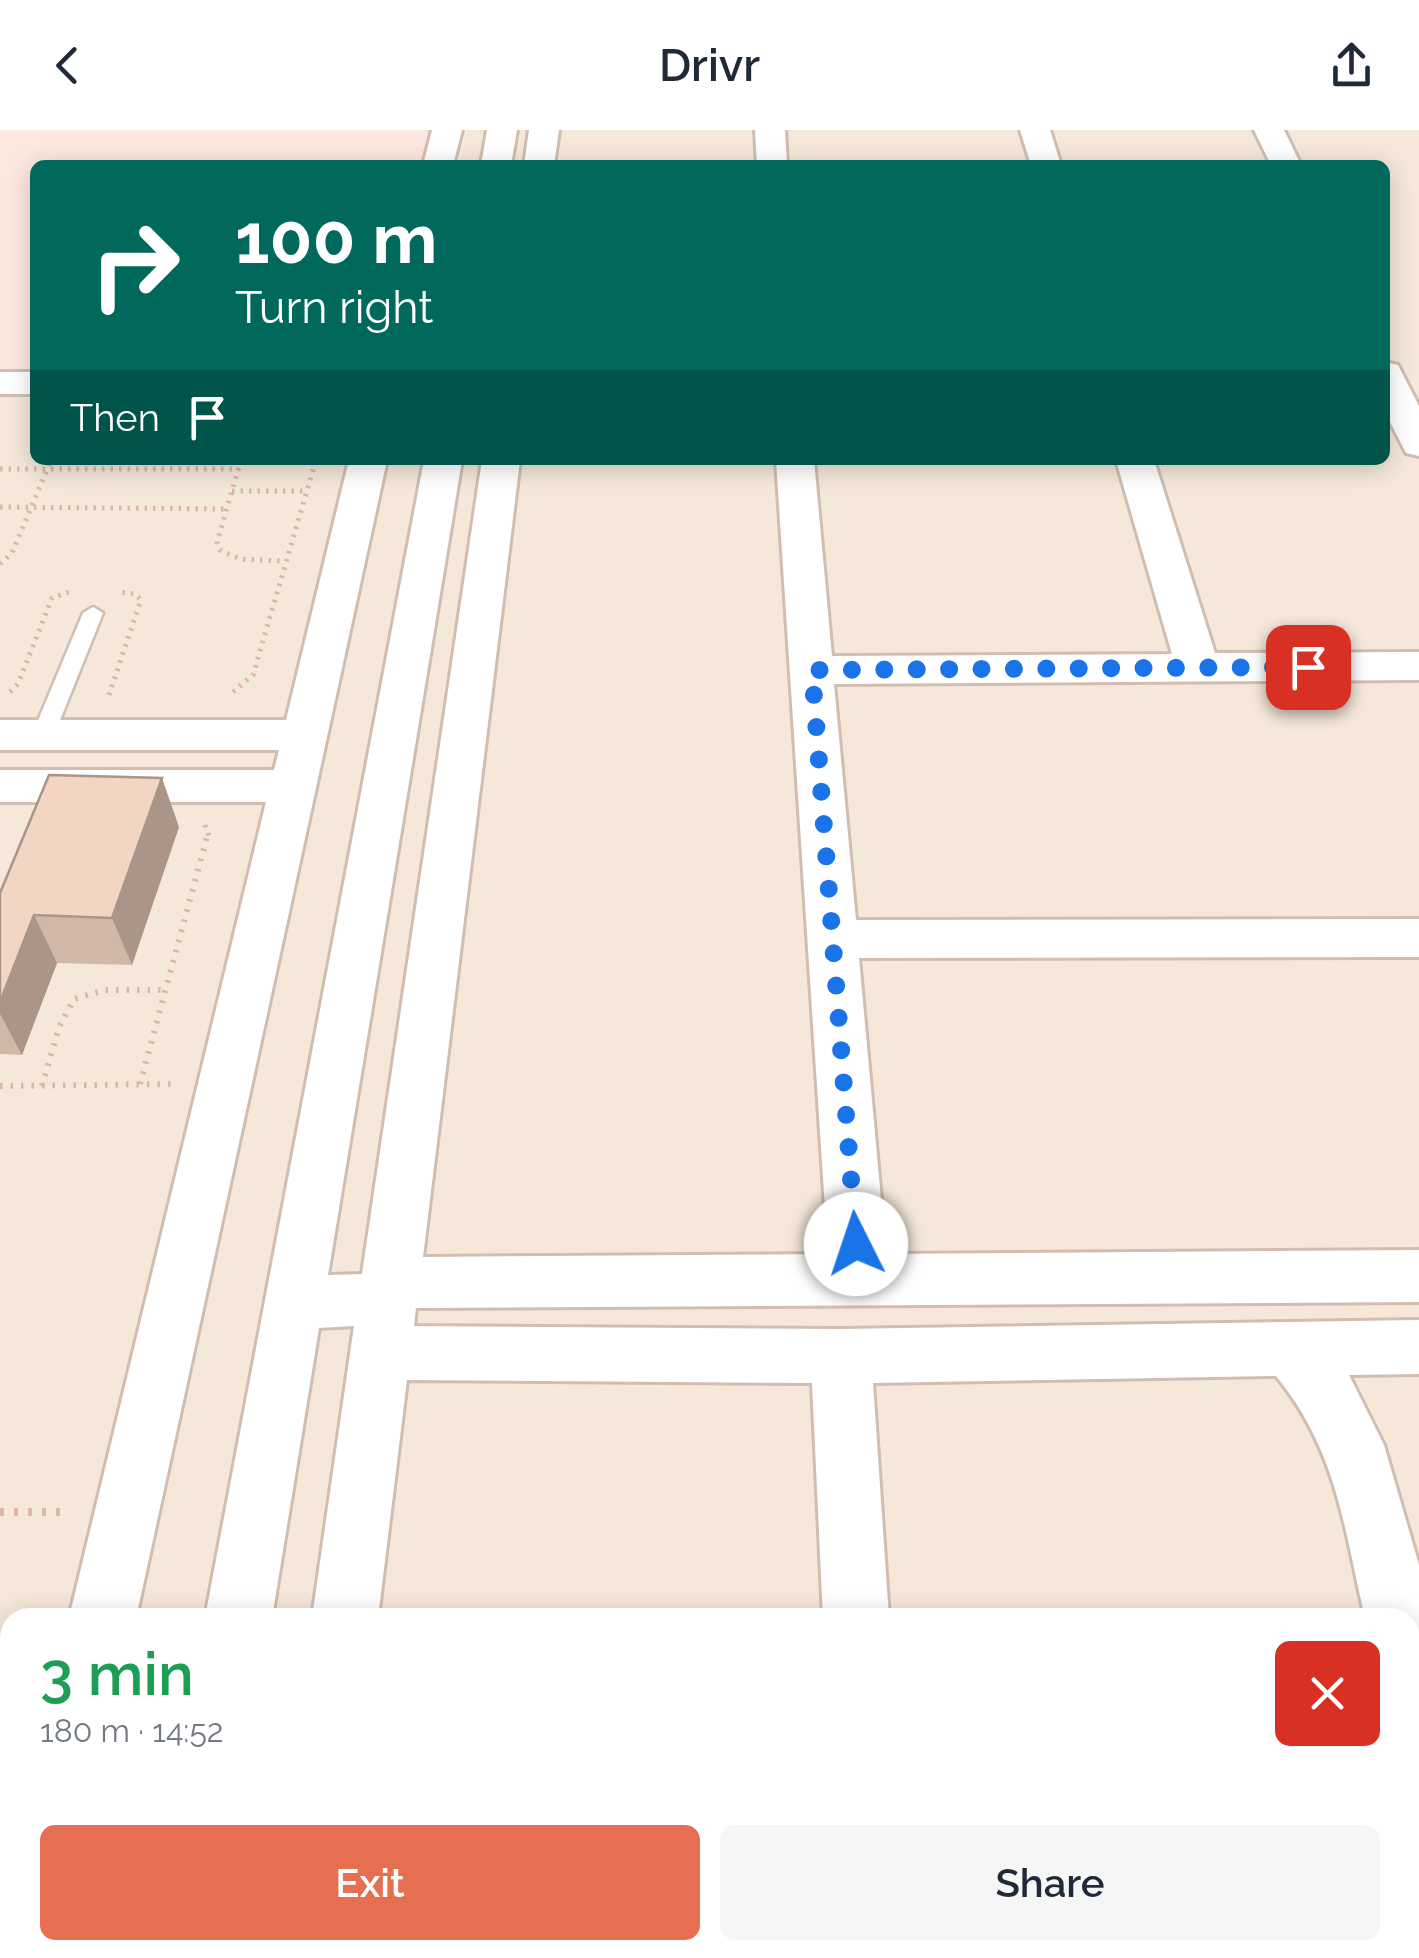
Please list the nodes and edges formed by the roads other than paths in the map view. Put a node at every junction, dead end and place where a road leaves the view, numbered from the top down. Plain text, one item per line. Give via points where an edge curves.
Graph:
1 (447, 130) edge
2 (502, 130) edge
3 (544, 130) edge
4 (770, 130) edge
5 (1035, 130) edge
6 (1269, 130) edge
7 (439, 160) edge
8 (497, 160) edge
9 (540, 160) edge
10 (772, 160) edge
11 (1044, 160) edge
12 (1284, 160) edge
13 (0, 351) edge
14 (30, 351) edge
15 (0, 383) edge
16 (30, 383) edge
17 (1390, 384) edge
18 (1419, 445) edge
19 (367, 465) edge
20 (442, 465) edge
21 (500, 465) edge
22 (795, 465) edge
23 (1137, 465) edge
24 (94, 613) dead end
25 (1419, 666) edge
26 (1198, 668) junction
27 (812, 670) junction
28 (22, 735) edge
29 (304, 735) junction
30 (0, 786) edge
31 (294, 786) junction
32 (834, 938) junction
33 (1419, 938) edge
34 (1419, 1276) edge
35 (859, 1282) junction
36 (293, 1304) junction
37 (387, 1312) junction
38 (1288, 1346) junction
39 (1419, 1347) edge
40 (841, 1356) junction
41 (104, 1608) edge
42 (240, 1608) edge
43 (346, 1608) edge
44 (855, 1608) edge
45 (1396, 1608) edge

1 - 7 street
2 - 8 street
3 - 9 street
4 - 10 street
5 - 11 street
6 - 12 street
13 - 14 street
15 - 16 street
17 - 18 street
19 - 29 street
20 - 36 street
21 - 37 street
22 - 27 street
23 - 26 street
24 - 28 lane
25 - 26 street
26 - 27 street
27 - 32 street
28 - 29 street
29 - 31 street
30 - 31 street
31 - 41 street
32 - 33 street
32 - 35 street
34 - 35 street
35 - 37 street
36 - 37 street
36 - 42 street
37 - 40 street
37 - 43 street
38 - 39 street
38 - 40 street
38 - 45 street via 1343,1422
40 - 44 street

